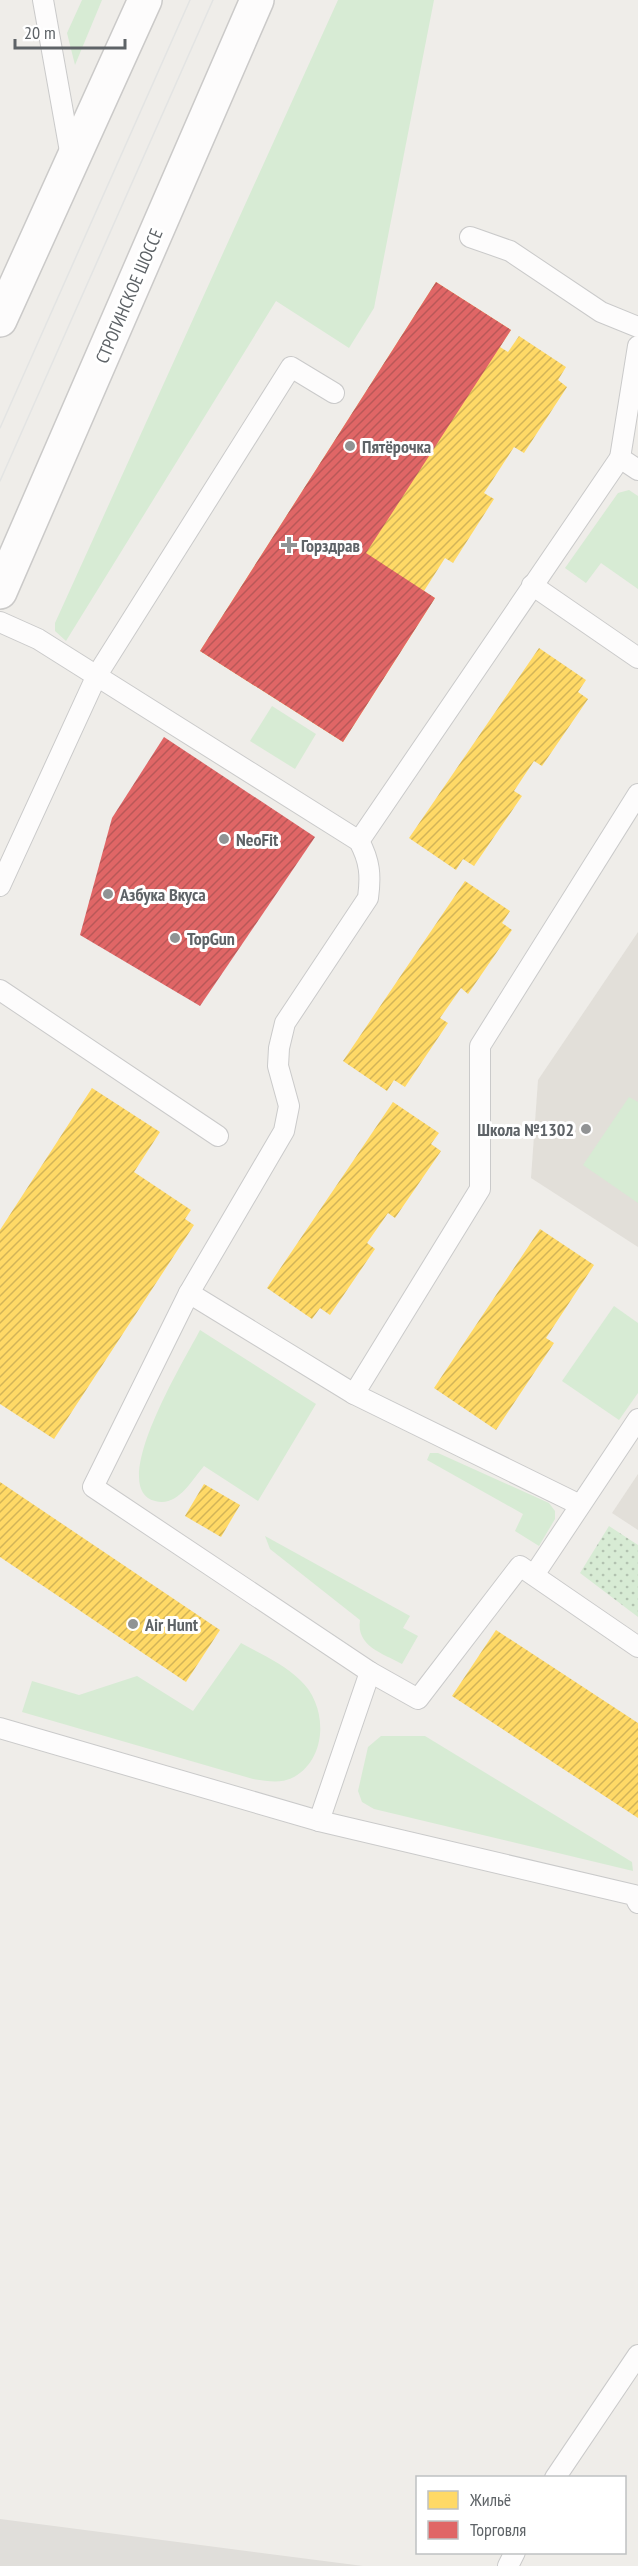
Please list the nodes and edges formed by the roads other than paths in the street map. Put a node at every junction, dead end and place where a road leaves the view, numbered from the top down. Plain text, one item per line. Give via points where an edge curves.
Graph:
1 (43, 0) edge
2 (145, 0) edge
3 (257, 0) edge
4 (71, 159) junction
5 (471, 237) dead end
6 (0, 320) edge
7 (638, 327) edge
8 (638, 346) edge
9 (334, 393) dead end
10 (620, 458) junction
11 (638, 470) edge
12 (532, 585) junction
13 (0, 592) edge
14 (0, 622) edge
15 (638, 658) edge
16 (97, 675) junction
17 (638, 794) edge
18 (359, 841) junction
19 (0, 886) edge
20 (0, 990) edge
21 (218, 1136) dead end
22 (189, 1293) junction
23 (354, 1394) junction
24 (638, 1419) edge
25 (580, 1505) junction
26 (534, 1575) junction
27 (638, 1647) edge
28 (370, 1672) junction
29 (0, 1728) edge
30 (319, 1821) junction
31 (638, 1903) edge
32 (638, 2355) edge
33 (556, 2476) edge

1 - 4 lane
2 - 4 main road
3 - 13 main road, СТРОГИНСКОЕ ШОССЕ
4 - 6 main road
5 - 7 lane via 510,250 601,312
8 - 10 lane
9 - 16 lane via 291,367
10 - 11 lane
10 - 12 lane
12 - 15 lane
12 - 18 lane
14 - 16 lane via 38,639
16 - 18 lane
16 - 19 lane
17 - 23 lane via 480,1046 480,1189
18 - 22 lane via 371,876 368,898 285,1023 278,1066 289,1106 284,1131
20 - 21 lane
22 - 23 lane
22 - 28 lane via 93,1487
23 - 25 lane
24 - 25 lane
25 - 26 lane
26 - 27 lane
26 - 28 lane via 520,1566 418,1699
28 - 30 lane
29 - 30 lane
30 - 31 lane via 634,1895
32 - 33 lane

